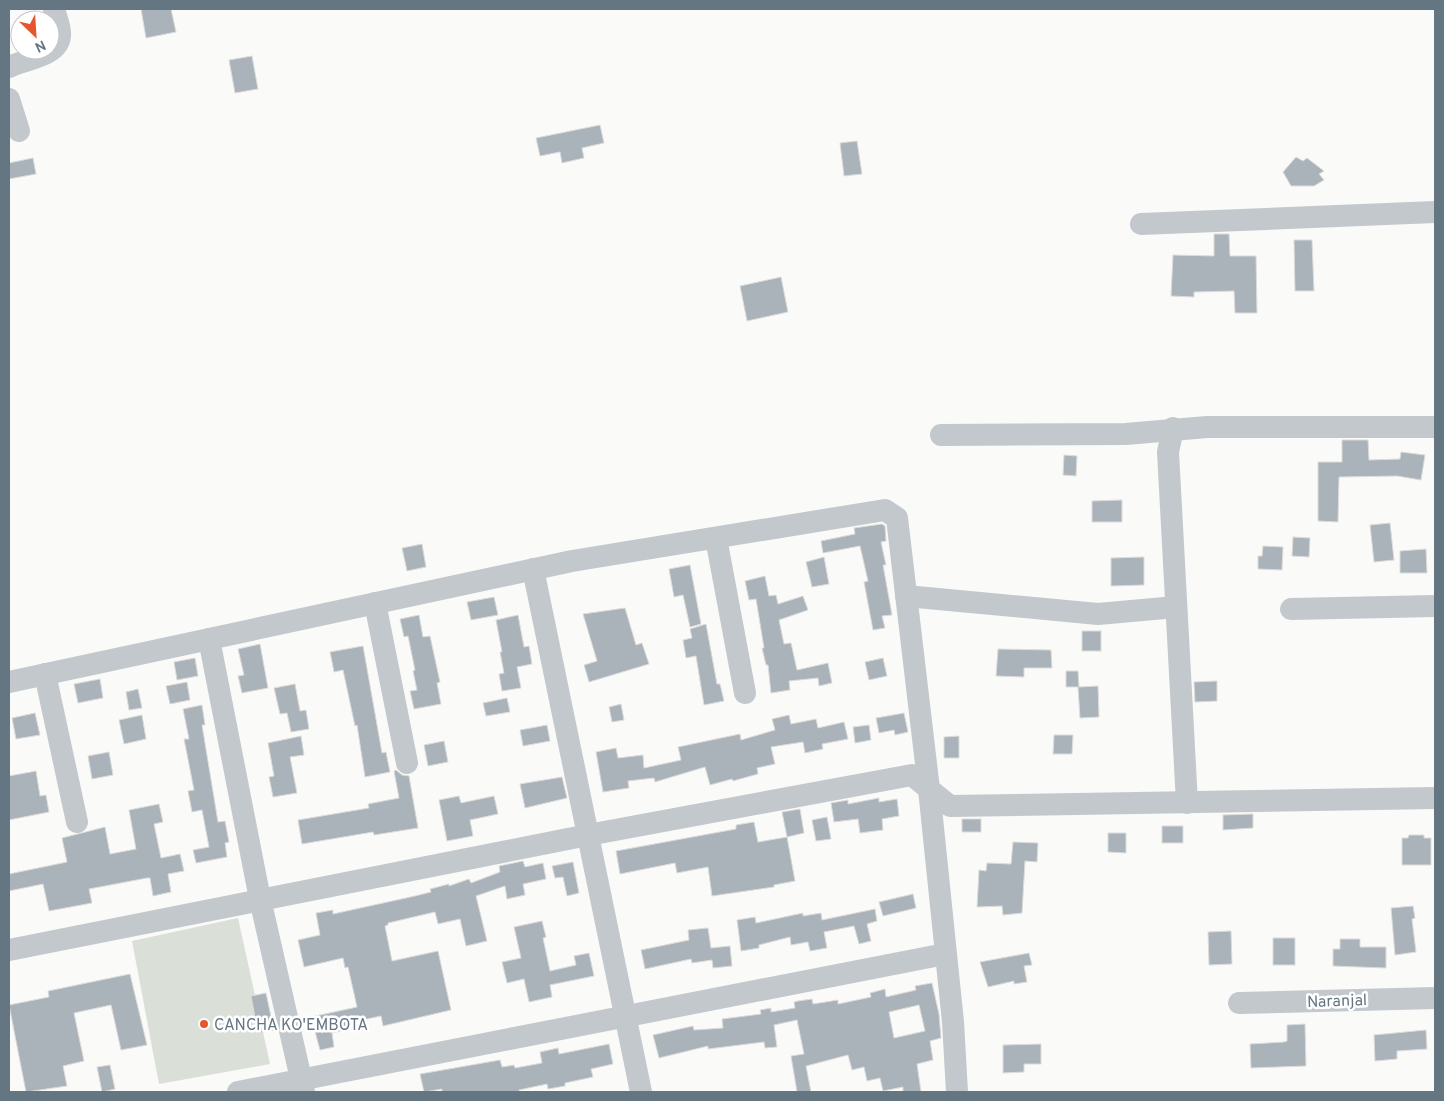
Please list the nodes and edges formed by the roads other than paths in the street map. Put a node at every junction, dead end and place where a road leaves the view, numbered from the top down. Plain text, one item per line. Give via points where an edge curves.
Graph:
1 (54, 9) edge
2 (9, 67) edge
3 (9, 99) edge
4 (19, 131) dead end
5 (1435, 212) edge
6 (1141, 224) dead end
7 (1435, 426) edge
8 (1173, 428) junction
9 (941, 435) dead end
10 (716, 538) junction
11 (533, 569) junction
12 (906, 596) junction
13 (375, 604) junction
14 (1435, 606) edge
15 (1176, 607) junction
16 (1291, 608) dead end
17 (209, 639) junction
18 (45, 674) junction
19 (9, 682) edge
20 (745, 693) dead end
21 (407, 763) dead end
22 (929, 789) junction
23 (1435, 798) edge
24 (1188, 803) junction
25 (77, 822) dead end
26 (588, 835) junction
27 (260, 898) junction
28 (9, 950) edge
29 (944, 954) junction
30 (1435, 998) edge
31 (1239, 1003) dead end
32 (625, 1017) junction
33 (303, 1086) edge
34 (238, 1092) edge
35 (641, 1092) edge
36 (957, 1092) edge

1 - 2 street via 59,42 52,50
3 - 4 street
5 - 6 street
7 - 8 street
8 - 9 street via 1126,434
8 - 15 street via 1168,452
10 - 11 street
10 - 12 street via 885,510 897,518
10 - 20 street
11 - 13 street
11 - 26 street
12 - 15 street via 1098,614
12 - 22 street
13 - 17 street
13 - 21 street
14 - 16 street
15 - 24 street
17 - 18 street
17 - 27 street
18 - 19 street
18 - 25 street
22 - 24 street via 950,806
22 - 26 street via 912,775
22 - 29 street
23 - 24 street
26 - 27 street
26 - 32 street
27 - 28 street
27 - 33 street
29 - 32 street
29 - 36 street via 953,1022
30 - 31 street, Naranjal
32 - 33 street
32 - 35 street
33 - 34 street

